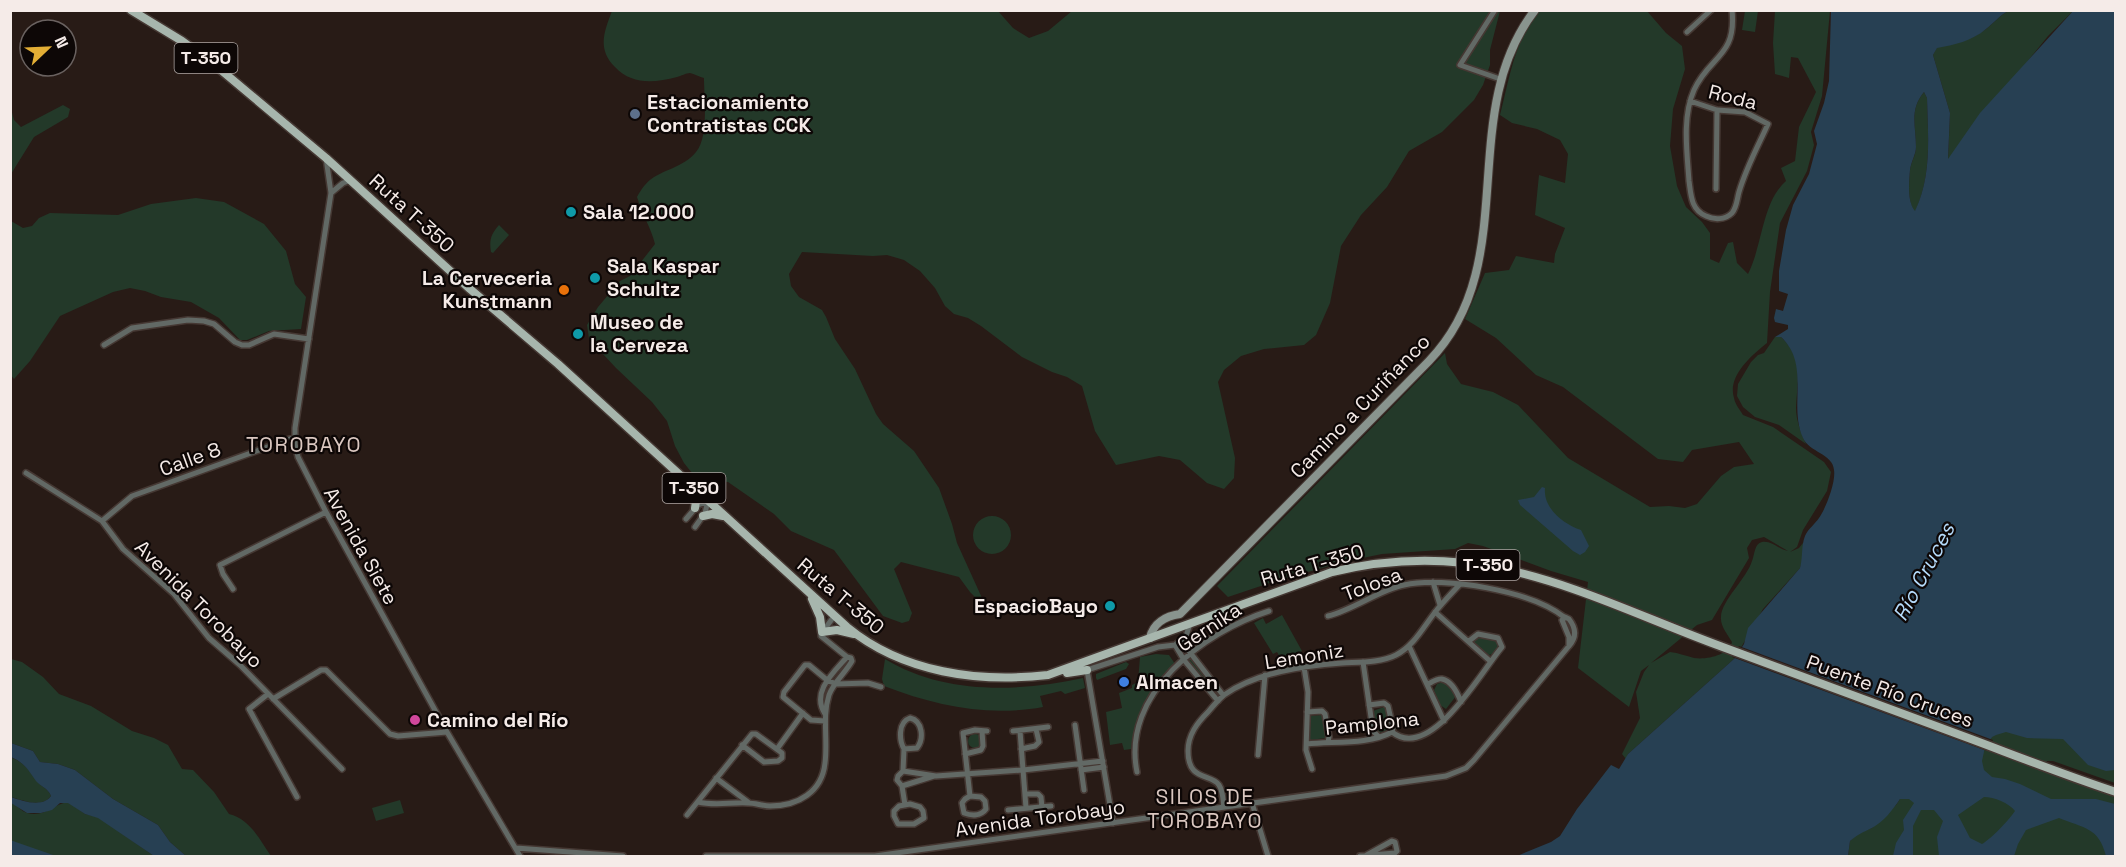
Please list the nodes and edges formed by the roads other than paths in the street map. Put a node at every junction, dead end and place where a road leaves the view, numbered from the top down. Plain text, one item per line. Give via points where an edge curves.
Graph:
1 (131, 10) edge
2 (1495, 10) edge
3 (1535, 10) edge
4 (1711, 10) edge
5 (1732, 10) edge
6 (1687, 32) dead end
7 (1500, 79) junction
8 (1690, 101) junction
9 (1718, 110) junction
10 (326, 158) junction
11 (351, 180) junction
12 (1716, 189) dead end
13 (331, 193) junction
14 (309, 339) junction
15 (104, 345) dead end
16 (295, 437) junction
17 (26, 472) dead end
18 (691, 485) junction
19 (708, 501) junction
20 (695, 508) junction
21 (326, 512) junction
22 (703, 516) junction
23 (686, 519) dead end
24 (728, 519) junction
25 (102, 521) junction
26 (695, 527) dead end
27 (1433, 582) junction
28 (1460, 584) junction
29 (233, 589) dead end
30 (809, 593) junction
31 (1440, 605) junction
32 (1269, 611) dead end
33 (1435, 612) junction
34 (1180, 614) junction
35 (835, 615) junction
36 (1328, 616) dead end
37 (1190, 624) junction
38 (822, 632) junction
39 (858, 635) junction
40 (1150, 638) junction
41 (1700, 639) joint
42 (1182, 640) junction
43 (1469, 641) junction
44 (1175, 645) junction
45 (1409, 646) junction
46 (1569, 646) joint
47 (1158, 647) junction
48 (1191, 654) junction
49 (847, 657) junction
50 (1184, 660) junction
51 (1490, 661) junction
52 (1363, 662) junction
53 (1304, 667) junction
54 (1087, 670) junction
55 (1048, 675) junction
56 (1265, 675) junction
57 (827, 680) junction
58 (836, 684) junction
59 (1428, 684) junction
60 (881, 687) dead end
61 (268, 694) junction
62 (1223, 695) junction
63 (273, 699) junction
64 (1218, 701) junction
65 (1461, 702) junction
66 (1369, 705) junction
67 (1307, 712) junction
68 (803, 713) junction
69 (825, 714) junction
70 (825, 721) junction
71 (1444, 721) junction
72 (1075, 725) dead end
73 (1048, 727) dead end
74 (1036, 729) junction
75 (1013, 731) dead end
76 (1020, 731) junction
77 (447, 732) junction
78 (1392, 732) junction
79 (1378, 736) junction
80 (1328, 742) junction
81 (1307, 744) junction
82 (742, 745) junction
83 (777, 749) junction
84 (904, 749) junction
85 (1022, 749) junction
86 (966, 754) junction
87 (1258, 755) dead end
88 (1103, 764) junction
89 (1081, 767) junction
90 (342, 769) dead end
91 (1312, 769) dead end
92 (1023, 770) junction
93 (903, 771) junction
94 (1137, 772) dead end
95 (968, 774) junction
96 (936, 776) junction
97 (716, 778) junction
98 (902, 786) junction
99 (1084, 790) dead end
100 (2115, 792) edge
101 (1025, 794) junction
102 (970, 796) junction
103 (297, 797) dead end
104 (698, 802) junction
105 (749, 802) junction
106 (1252, 803) junction
107 (905, 805) junction
108 (1051, 806) dead end
109 (1042, 807) junction
110 (1224, 807) junction
111 (1026, 808) junction
112 (1008, 810) dead end
113 (687, 815) dead end
114 (1113, 823) junction
115 (516, 848) junction
116 (520, 856) edge
117 (623, 856) edge
118 (706, 856) edge
119 (1268, 856) edge
120 (1362, 856) edge

1 - 10 main road, Ruta T-350 / T-350 via 215,65
2 - 7 street via 1460,66
3 - 7 street, Camino a Curiñanco via 1514,44
4 - 6 street
5 - 8 street via 1733,27 1727,48 1700,79
7 - 34 street, Camino a Curiñanco via 1477,275 1450,334 1429,361
8 - 9 street, Roda
8 - 9 street, Roda via 1687,159 1692,202 1701,213 1717,219 1736,208 1768,124 1745,112
9 - 12 street
10 - 11 main road, Ruta T-350 / T-350
10 - 13 street, Avenida Siete
11 - 13 street
11 - 18 main road, Ruta T-350 / T-350
13 - 14 street, Avenida Siete
14 - 15 street via 274,333 242,345 214,324 188,320 132,328
14 - 16 street, Avenida Siete
16 - 21 street, Avenida Siete via 300,462
16 - 25 street, Calle 8 via 132,496
17 - 25 street, Avenida Torobayo
18 - 19 main road, Ruta T-350 / T-350
18 - 20 main road
19 - 20 street
19 - 22 street
19 - 24 main road, Ruta T-350 / T-350
20 - 23 street
21 - 29 street via 220,565
21 - 77 street, Avenida Siete
22 - 24 main road via 716,514
22 - 26 street
24 - 30 main road, Ruta T-350 / T-350
25 - 61 street, Avenida Torobayo via 123,549 174,594 209,638
27 - 28 street, Tolosa
27 - 31 street
27 - 36 street, Tolosa via 1405,584
28 - 31 street, Lemoniz
28 - 46 street, Tolosa via 1545,605 1569,619 1575,629
30 - 35 main road, Ruta T-350 / T-350
30 - 38 main road
31 - 33 street, Lemoniz
32 - 48 street, Gernika via 1232,626
33 - 43 street
33 - 45 street, Lemoniz
34 - 37 street
34 - 40 street, Camino a Curiñanco via 1160,621
35 - 38 street
35 - 39 main road, Ruta T-350 / T-350
37 - 40 main road, Ruta T-350 / T-350
37 - 41 main road, Ruta T-350 / T-350 via 1332,572 1377,563 1442,560 1537,576
37 - 42 street
38 - 39 main road via 837,630
38 - 49 street via 821,637
39 - 55 main road, Ruta T-350 / T-350 via 899,659 936,670 990,677
40 - 47 street
40 - 55 main road, Ruta T-350 / T-350
41 - 100 main road, Puente Río Cruces / T-350
42 - 44 street
42 - 48 street
43 - 51 street
43 - 51 street, Pamplona via 1477,634 1500,640 1502,647
44 - 47 street
44 - 50 street
45 - 52 street, Lemoniz via 1393,656
45 - 59 street
46 - 106 street, Avenida Torobayo via 1474,760 1456,773
47 - 54 street
48 - 50 street, Gernika
48 - 62 street
49 - 57 street
49 - 58 street via 852,661
50 - 64 street
50 - 94 street, Gernika via 1156,691 1140,719 1134,740
51 - 65 street, Pamplona
52 - 53 street, Lemoniz
52 - 66 street
53 - 56 street, Lemoniz
53 - 67 street
54 - 55 main road
54 - 88 street
56 - 62 street, Lemoniz
56 - 87 street
57 - 58 street
57 - 68 street via 805,665 784,692 784,699
57 - 69 street via 820,700
58 - 60 street via 868,683
58 - 69 street
59 - 65 street via 1443,679 1457,691
59 - 71 street
61 - 63 street, Avenida Torobayo
61 - 103 street via 249,709
62 - 64 street, Lemoniz
63 - 77 street via 326,670 390,734
63 - 90 street, Avenida Torobayo
64 - 110 street, Lemoniz via 1193,730 1188,755 1197,773 1220,786
65 - 71 street, Pamplona
66 - 78 street via 1388,706
66 - 79 street via 1373,731
67 - 80 street via 1325,714
67 - 81 street
68 - 70 street via 811,720
68 - 83 street
69 - 70 street
70 - 105 street via 826,762 815,789 794,803 768,806
71 - 78 street, Pamplona via 1417,736
72 - 89 street
73 - 74 street
74 - 76 street
74 - 85 street via 1037,745
75 - 76 street
76 - 85 street
77 - 115 street, Avenida Siete
78 - 79 street, Pamplona
79 - 80 street, Pamplona via 1342,744
80 - 81 street, Pamplona
81 - 91 street
82 - 83 street via 754,733
82 - 83 street via 768,763 781,759 782,753
82 - 97 street
84 - 84 street via 916,748 920,743 915,719 908,718 902,724
84 - 93 street
85 - 92 street
86 - 86 street via 981,750 984,731 963,733
86 - 95 street
88 - 89 street
88 - 114 street
89 - 92 street
89 - 99 street
92 - 95 street
92 - 101 street
93 - 96 street
93 - 98 street via 897,778
95 - 96 street
95 - 102 street
96 - 98 street
97 - 104 street
97 - 105 street
98 - 107 street
101 - 109 street via 1038,794
101 - 111 street
102 - 102 street via 962,803 964,813 984,812 985,801
104 - 105 street
104 - 113 street
106 - 110 street, Avenida Torobayo
106 - 119 street
107 - 107 street via 920,807 924,818 914,824 898,824 894,811
108 - 109 street
109 - 111 street
110 - 114 street, Avenida Torobayo
111 - 112 street
114 - 118 street, Avenida Torobayo via 875,855
115 - 116 street, Avenida Siete
115 - 117 street
120 - 120 street via 1395,854 1395,842 1392,841

